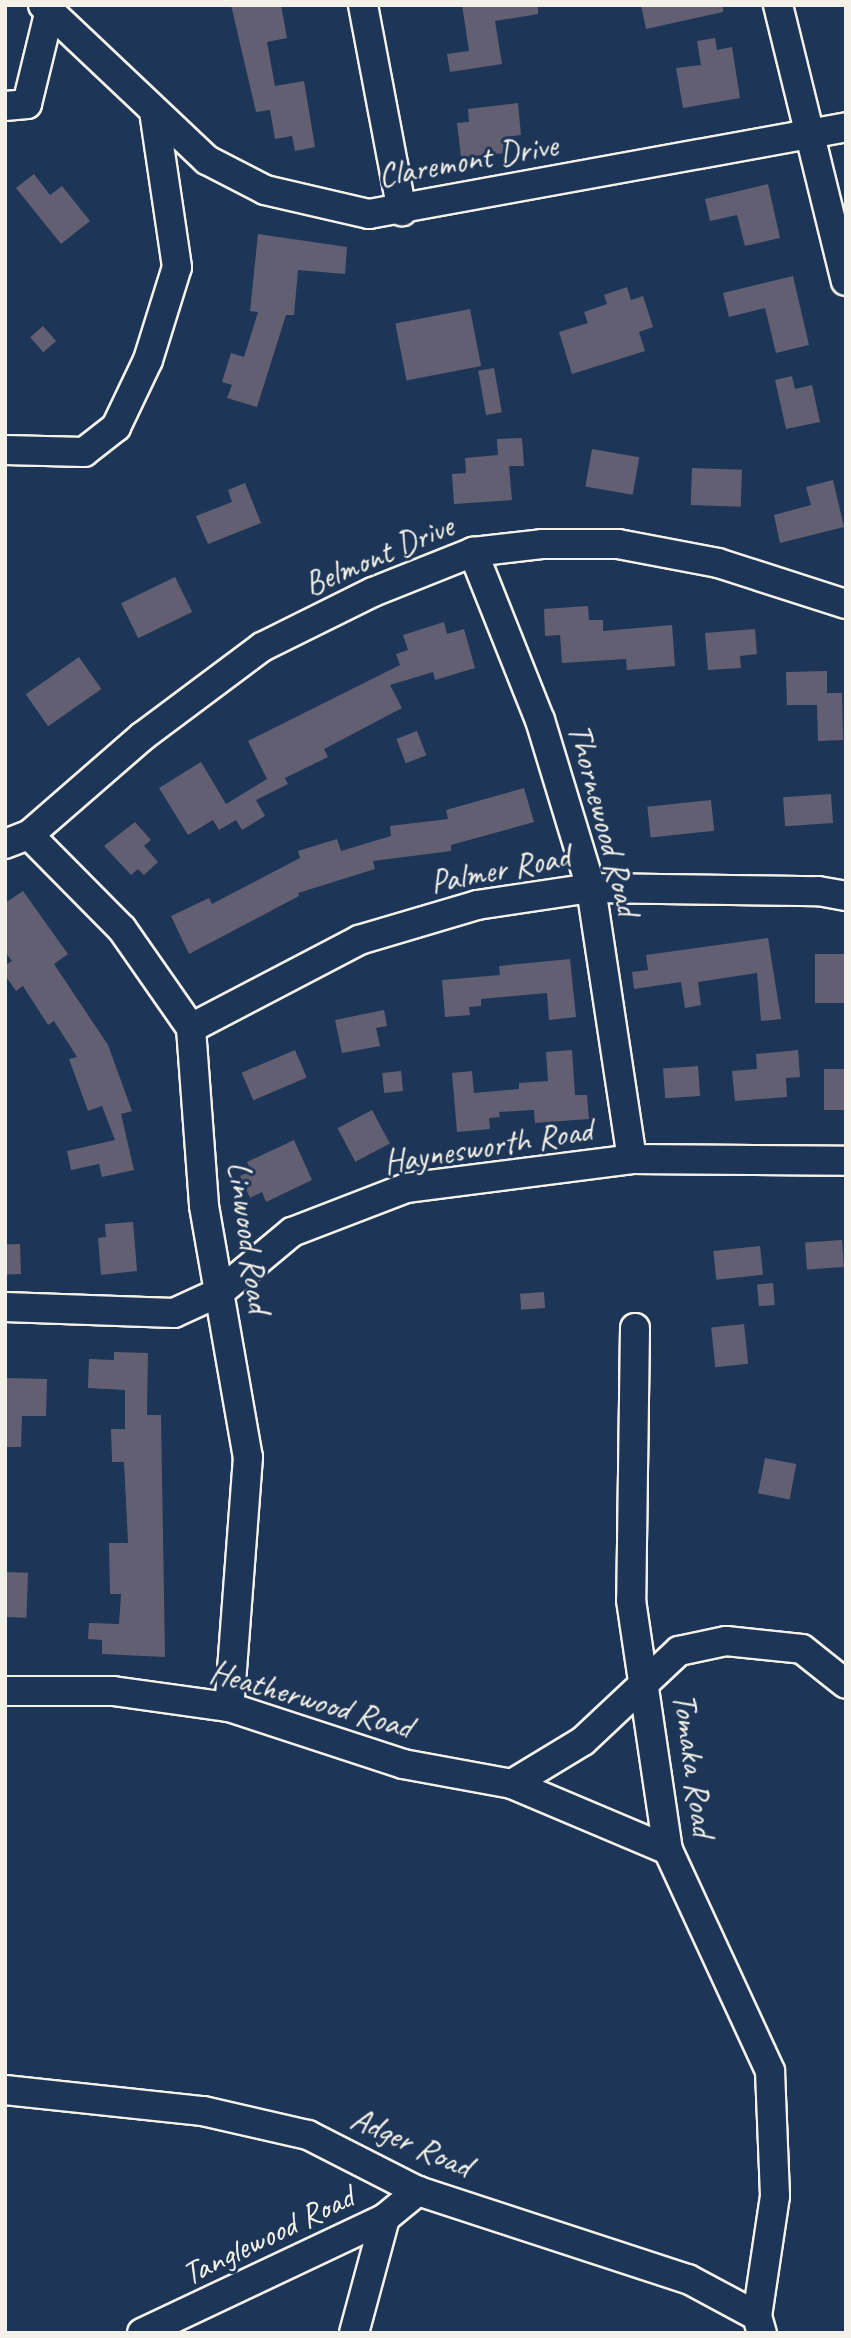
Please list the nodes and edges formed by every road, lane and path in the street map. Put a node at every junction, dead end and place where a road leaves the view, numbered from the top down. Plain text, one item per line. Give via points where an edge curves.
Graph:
1 (363, 5) edge
2 (778, 5) edge
3 (46, 8) edge
4 (5, 106) edge
5 (154, 112) junction
6 (846, 127) edge
7 (811, 132) junction
8 (402, 211) junction
9 (846, 281) edge
10 (5, 450) edge
11 (473, 552) junction
12 (846, 604) edge
13 (17, 839) edge
14 (591, 888) junction
15 (846, 896) edge
16 (191, 1028) junction
17 (632, 1159) junction
18 (846, 1161) edge
19 (220, 1292) junction
20 (5, 1307) edge
21 (635, 1328) dead end
22 (646, 1679) junction
23 (846, 1684) edge
24 (5, 1691) edge
25 (229, 1707) junction
26 (512, 1784) junction
27 (668, 1850) junction
28 (5, 2090) edge
29 (418, 2191) junction
30 (385, 2218) junction
31 (759, 2324) edge
32 (142, 2333) edge
33 (354, 2333) edge

1 - 8 street
2 - 7 street
3 - 4 street via 27,104
3 - 5 street, Claremont Drive
5 - 8 street, Claremont Drive via 207,160 265,190 369,214
5 - 10 street via 177,267 148,360 116,427 85,452
6 - 7 street, Claremont Drive
7 - 8 street, Claremont Drive
7 - 9 street
11 - 12 street, Belmont Drive via 542,544 618,544 718,563
11 - 13 street, Belmont Drive via 373,592 262,647
11 - 14 street, Thornewood Road via 540,720
13 - 16 street via 122,929
14 - 15 street, Palmer Road via 818,891
14 - 16 street, Palmer Road via 477,905 359,940
14 - 17 street, Thornewood Road
16 - 19 street, Linwood Road via 204,1206
17 - 18 street, Haynesworth Road
17 - 19 street, Haynesworth Road via 406,1188 292,1231
19 - 20 street, Haynesworth Road via 174,1313
19 - 25 street, Linwood Road via 248,1457
21 - 22 street, Tomaka Road via 631,1600
22 - 23 street via 679,1651 726,1641 802,1649
22 - 26 street via 583,1741
22 - 27 street, Tomaka Road
24 - 25 street, Heatherwood Road via 113,1691
25 - 26 street, Heatherwood Road via 403,1764
26 - 27 street, Heatherwood Road
27 - 31 street, Tomaka Road via 770,2071 775,2196
28 - 29 street, Adger Road via 203,2111 308,2135
29 - 30 street, Tanglewood Road
29 - 31 street, Adger Road via 688,2279
30 - 32 street, Tanglewood Road
30 - 33 street

